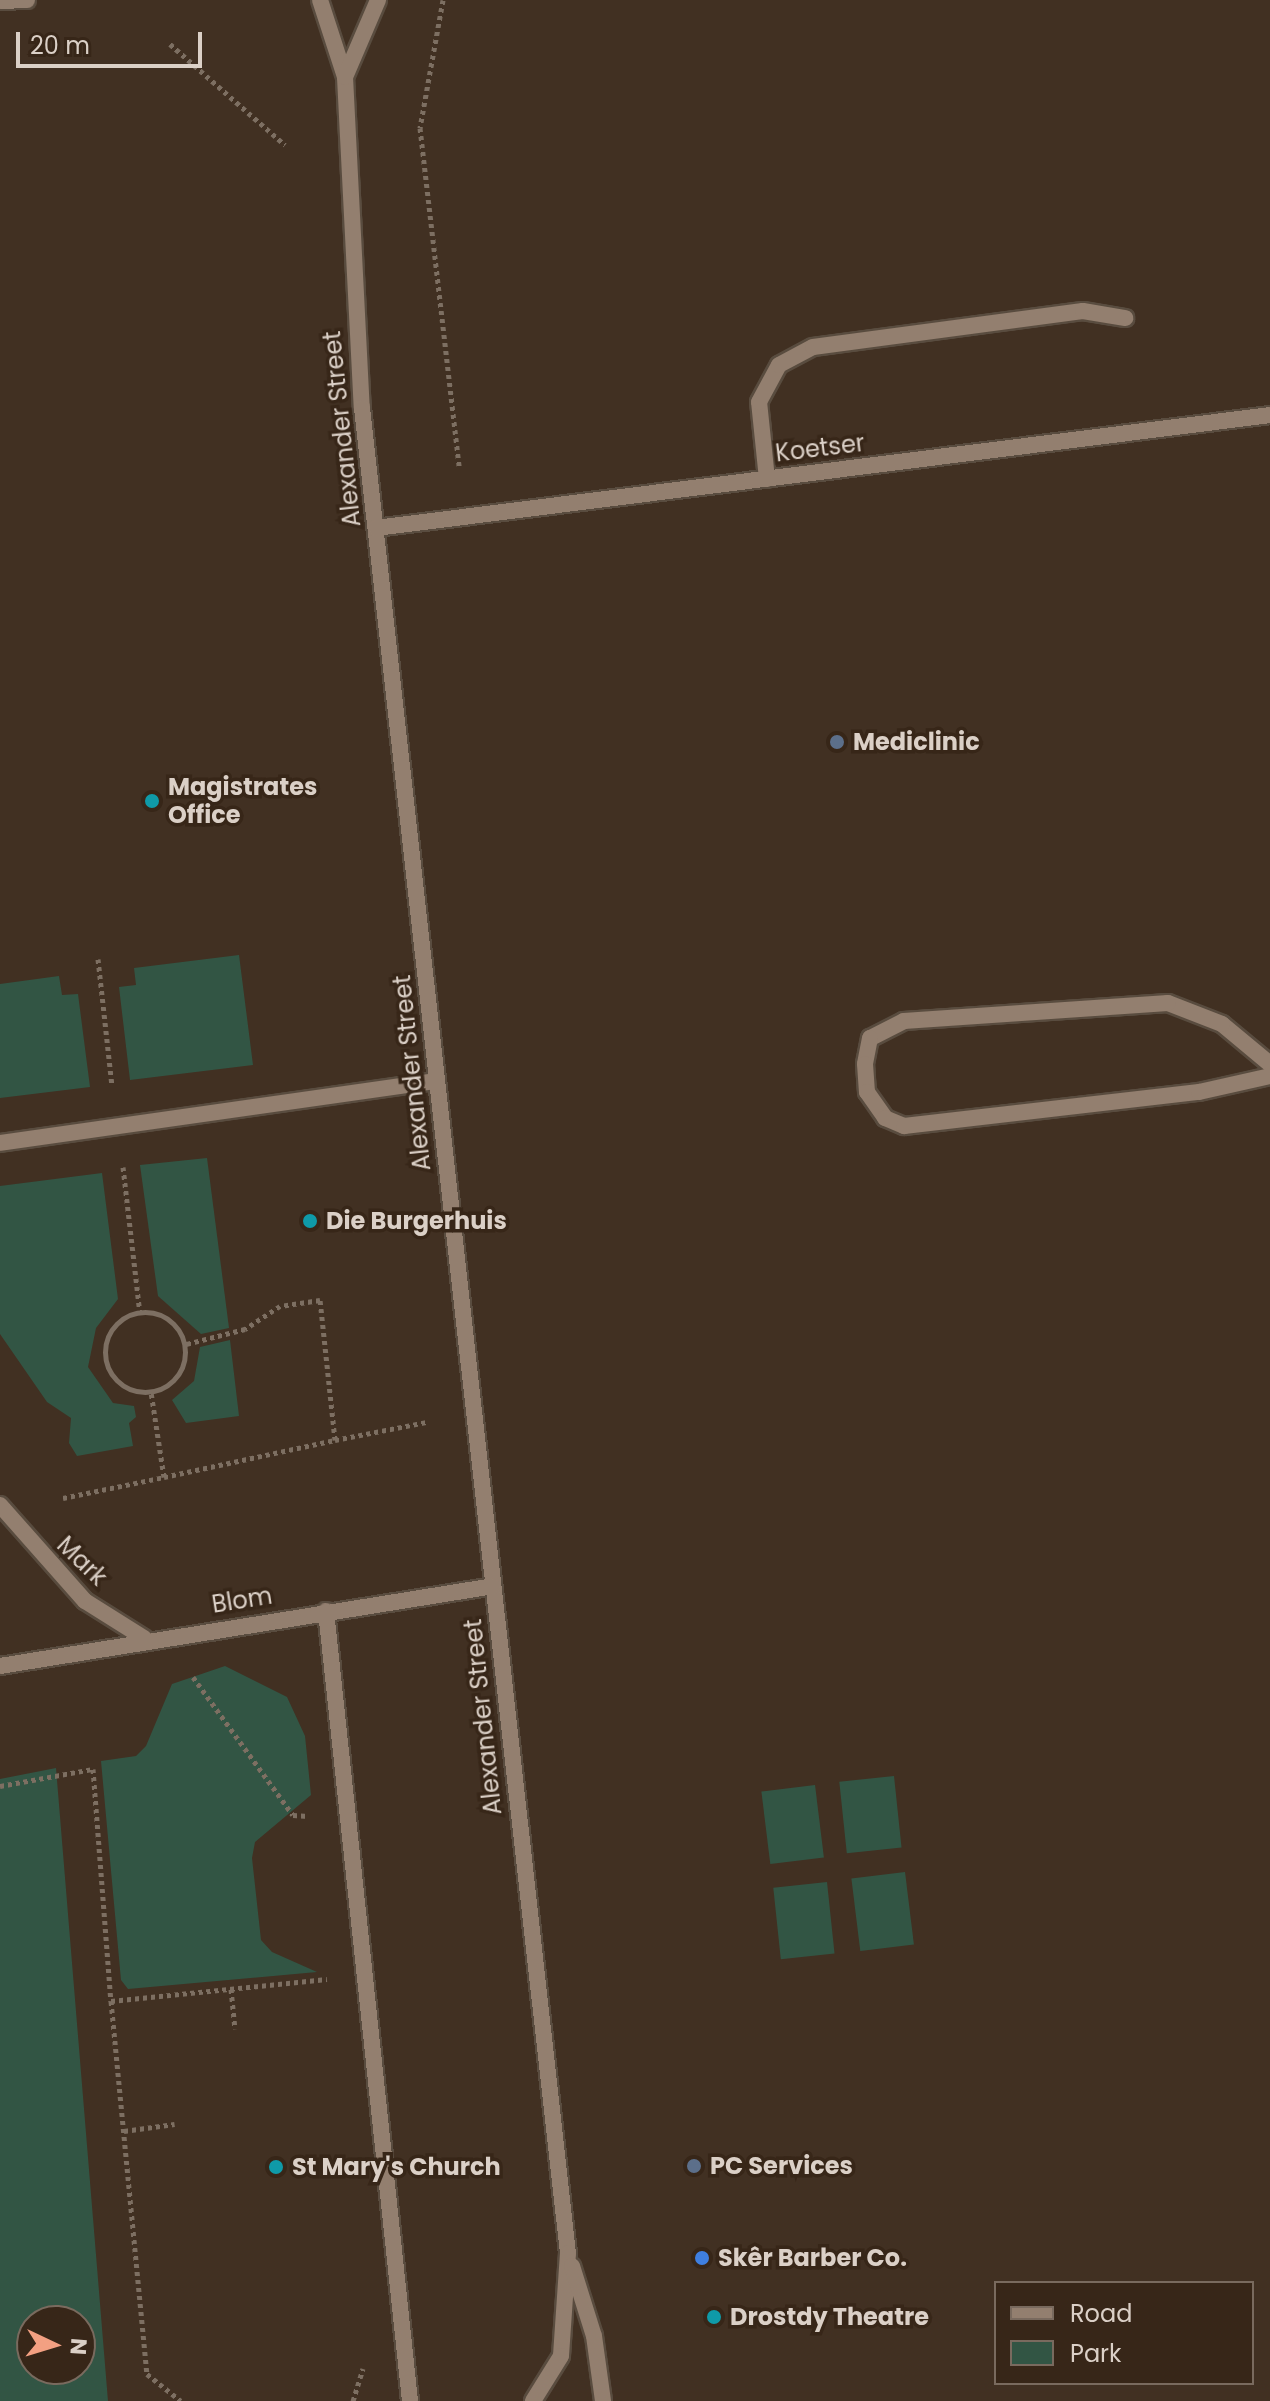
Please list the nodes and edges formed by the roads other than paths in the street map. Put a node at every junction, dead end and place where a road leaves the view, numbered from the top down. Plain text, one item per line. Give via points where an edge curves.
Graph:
1 (27, 0) edge
2 (320, 0) edge
3 (378, 0) edge
4 (0, 1) edge
5 (345, 77) junction
6 (1125, 318) dead end
7 (1270, 415) edge
8 (767, 479) junction
9 (376, 528) junction
10 (1270, 1064) edge
11 (1270, 1076) edge
12 (436, 1081) junction
13 (0, 1143) edge
14 (0, 1505) edge
15 (493, 1586) junction
16 (326, 1611) junction
17 (144, 1638) junction
18 (0, 1666) edge
19 (568, 2253) junction
20 (410, 2401) edge
21 (533, 2401) edge
22 (603, 2401) edge

1 - 4 street
2 - 5 street, Alexander Street
3 - 5 street, Alexander Street
5 - 9 street, Alexander Street via 353,287
6 - 8 street via 1083,311 813,347 779,365 759,402
7 - 8 street, Koetser
8 - 9 street, Koetser
9 - 12 street, Alexander Street
10 - 11 street via 1222,1024 1168,1003 904,1021 870,1038 865,1064 867,1092 885,1118 904,1126 1199,1092
12 - 13 street
12 - 15 street, Alexander Street
14 - 17 street, Mark via 85,1601
15 - 16 street, Blom
15 - 19 street, Alexander Street
16 - 17 street, Blom
16 - 20 street
17 - 18 street, Blom
19 - 21 street, Alexander Street via 561,2356
19 - 22 street, Alexander Street via 594,2336

